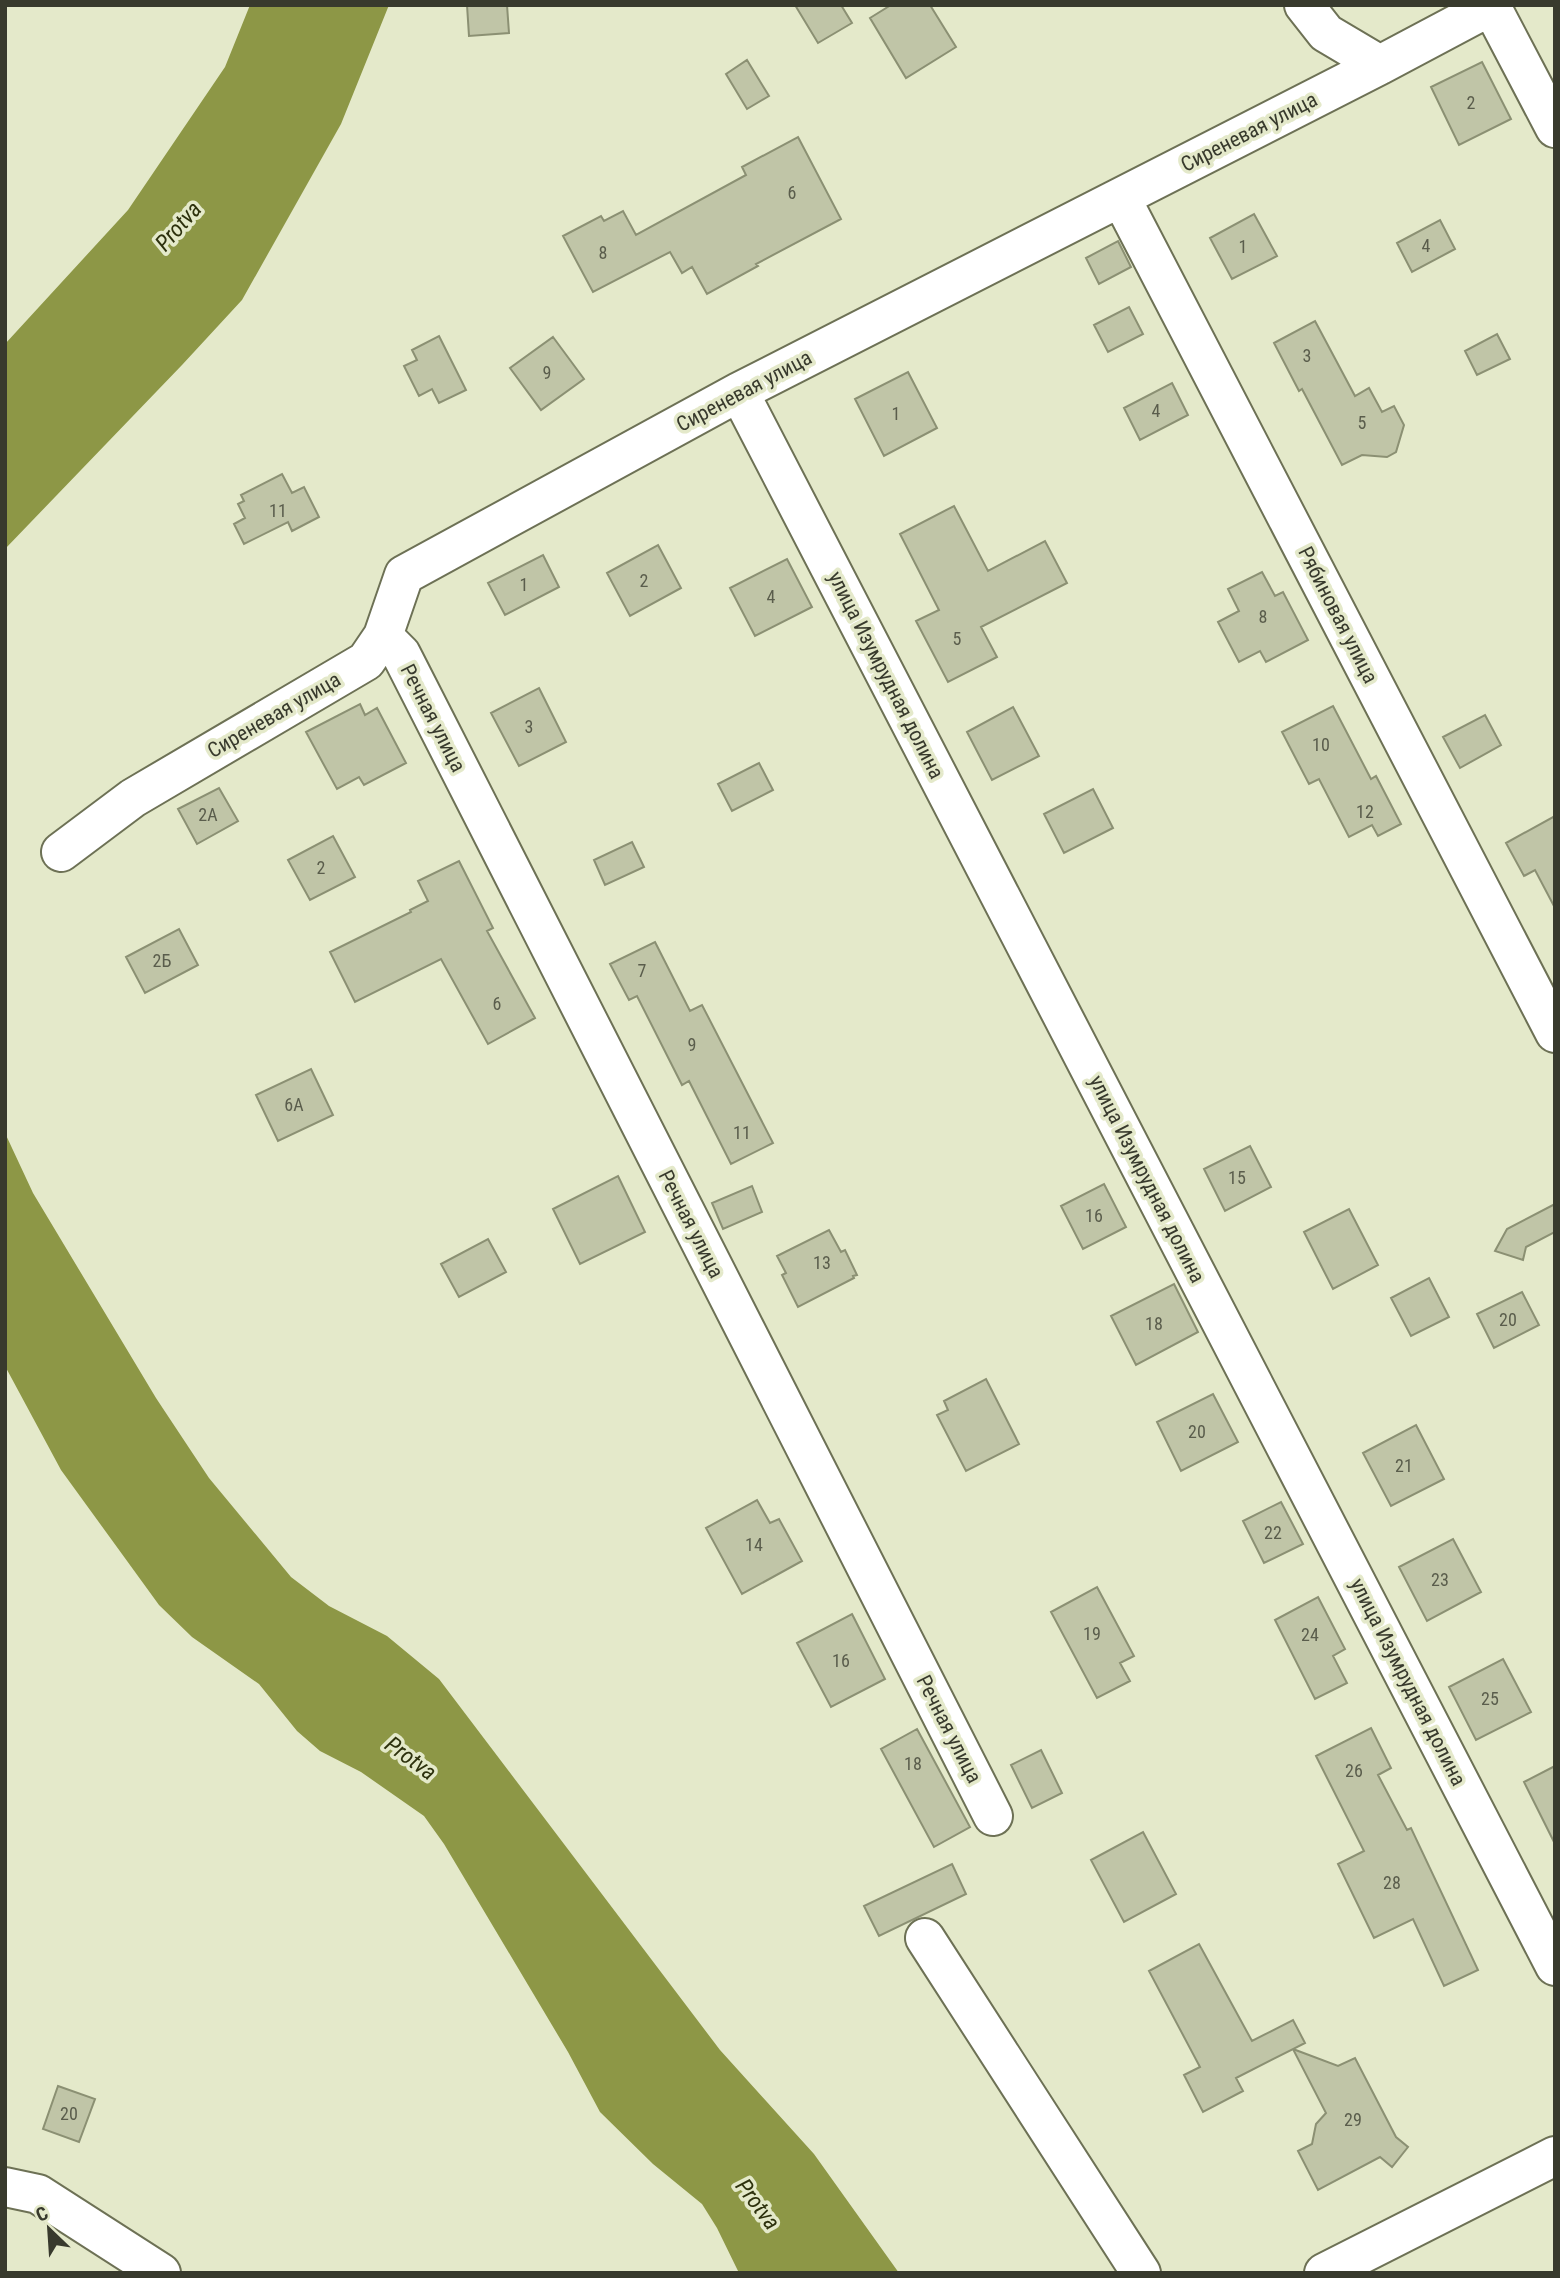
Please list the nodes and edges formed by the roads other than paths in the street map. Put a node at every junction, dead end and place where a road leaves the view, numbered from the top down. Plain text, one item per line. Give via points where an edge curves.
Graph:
1 (1304, 5) edge
2 (1492, 6) edge
3 (1380, 65) junction
4 (1555, 128) edge
5 (1121, 198) junction
6 (739, 392) junction
7 (383, 636) junction
8 (61, 852) dead end
9 (1555, 1033) edge
10 (993, 1816) dead end
11 (925, 1938) dead end
12 (1555, 1966) edge
13 (1555, 2156) edge
14 (5, 2187) edge
15 (161, 2273) edge
16 (1141, 2273) edge
17 (1324, 2273) edge

1 - 3 street via 1326,33
2 - 3 street, Сиреневая улица
2 - 4 street
3 - 5 street, Сиреневая улица
5 - 6 street, Сиреневая улица
5 - 9 street, Рябиновая улица
6 - 7 street, Сиреневая улица via 404,575
6 - 12 street, улица Изумрудная долина
7 - 8 street, Сиреневая улица via 366,661 133,798
7 - 10 street, Речная улица via 401,654
11 - 16 street
13 - 17 street
14 - 15 street via 38,2194

